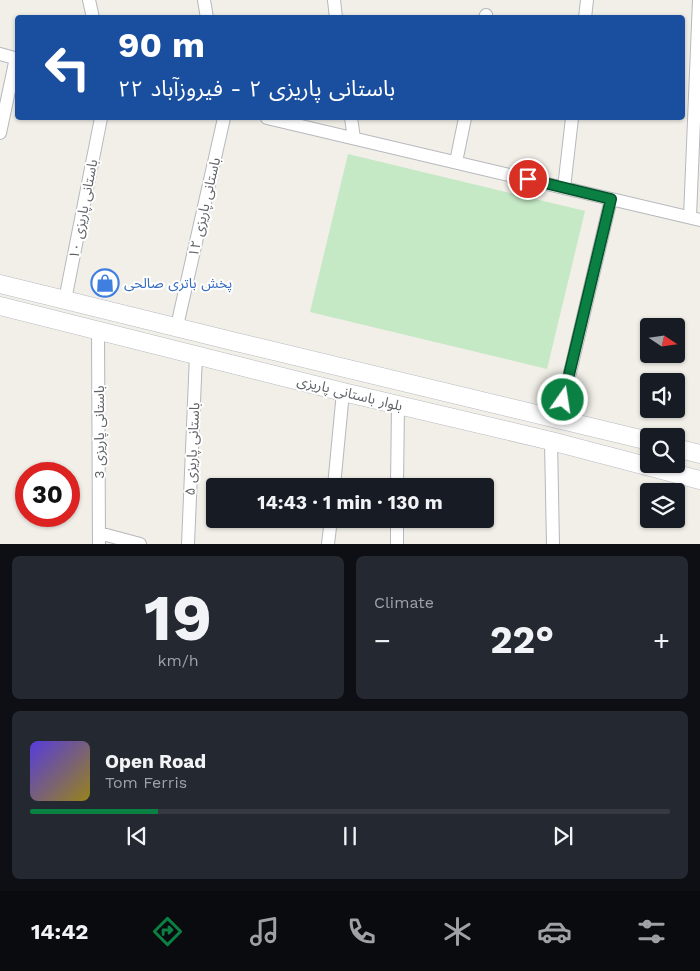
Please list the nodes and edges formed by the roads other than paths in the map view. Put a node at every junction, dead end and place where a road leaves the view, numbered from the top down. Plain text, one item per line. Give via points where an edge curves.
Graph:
1 (89, 0) edge
2 (204, 0) edge
3 (334, 0) edge
4 (587, 0) edge
5 (699, 0) edge
6 (92, 15) edge
7 (206, 15) edge
8 (336, 15) edge
9 (584, 15) edge
10 (0, 54) edge
11 (15, 58) edge
12 (15, 67) edge
13 (101, 120) edge
14 (224, 120) edge
15 (276, 120) edge
16 (351, 120) edge
17 (465, 120) edge
18 (572, 120) edge
19 (0, 133) edge
20 (354, 138) junction
21 (456, 162) junction
22 (564, 188) junction
23 (611, 199) junction
24 (695, 219) edge
25 (0, 284) edge
26 (65, 300) junction
27 (0, 306) edge
28 (177, 326) junction
29 (98, 331) junction
30 (196, 355) junction
31 (343, 392) junction
32 (398, 405) junction
33 (559, 419) junction
34 (640, 439) edge
35 (551, 441) junction
36 (685, 450) edge
37 (700, 454) edge
38 (335, 478) edge
39 (397, 478) edge
40 (700, 480) edge
41 (330, 528) edge
42 (397, 528) edge
43 (99, 538) edge
44 (140, 544) edge
45 (188, 544) edge
46 (328, 544) edge
47 (397, 544) edge
48 (553, 544) edge

1 - 6 street
2 - 7 street
3 - 8 street
4 - 9 street
5 - 24 street
10 - 11 street
12 - 19 street
13 - 26 street, باستانی پاریزی ۱۰
14 - 28 street, باستانی پاریزی ۱۲
15 - 20 street
16 - 20 street
17 - 21 street
18 - 22 street
20 - 21 street
21 - 22 street
22 - 23 street
23 - 24 street
23 - 33 street
25 - 26 main road, بلوار باستانی پاریزی
26 - 28 main road, بلوار باستانی پاریزی
27 - 29 main road, بلوار باستانی پاریزی
28 - 33 main road, بلوار باستانی پاریزی
29 - 30 main road, بلوار باستانی پاریزی
29 - 43 street, باستانی پاریزی 3
30 - 31 main road, بلوار باستانی پاریزی
30 - 45 street, باستانی پاریزی ۵
31 - 32 main road, بلوار باستانی پاریزی
31 - 38 street
32 - 35 main road, بلوار باستانی پاریزی
32 - 39 street
33 - 34 main road, بلوار باستانی پاریزی
35 - 40 main road, بلوار باستانی پاریزی
35 - 48 street
36 - 37 main road
41 - 46 street
42 - 47 street
43 - 44 street

